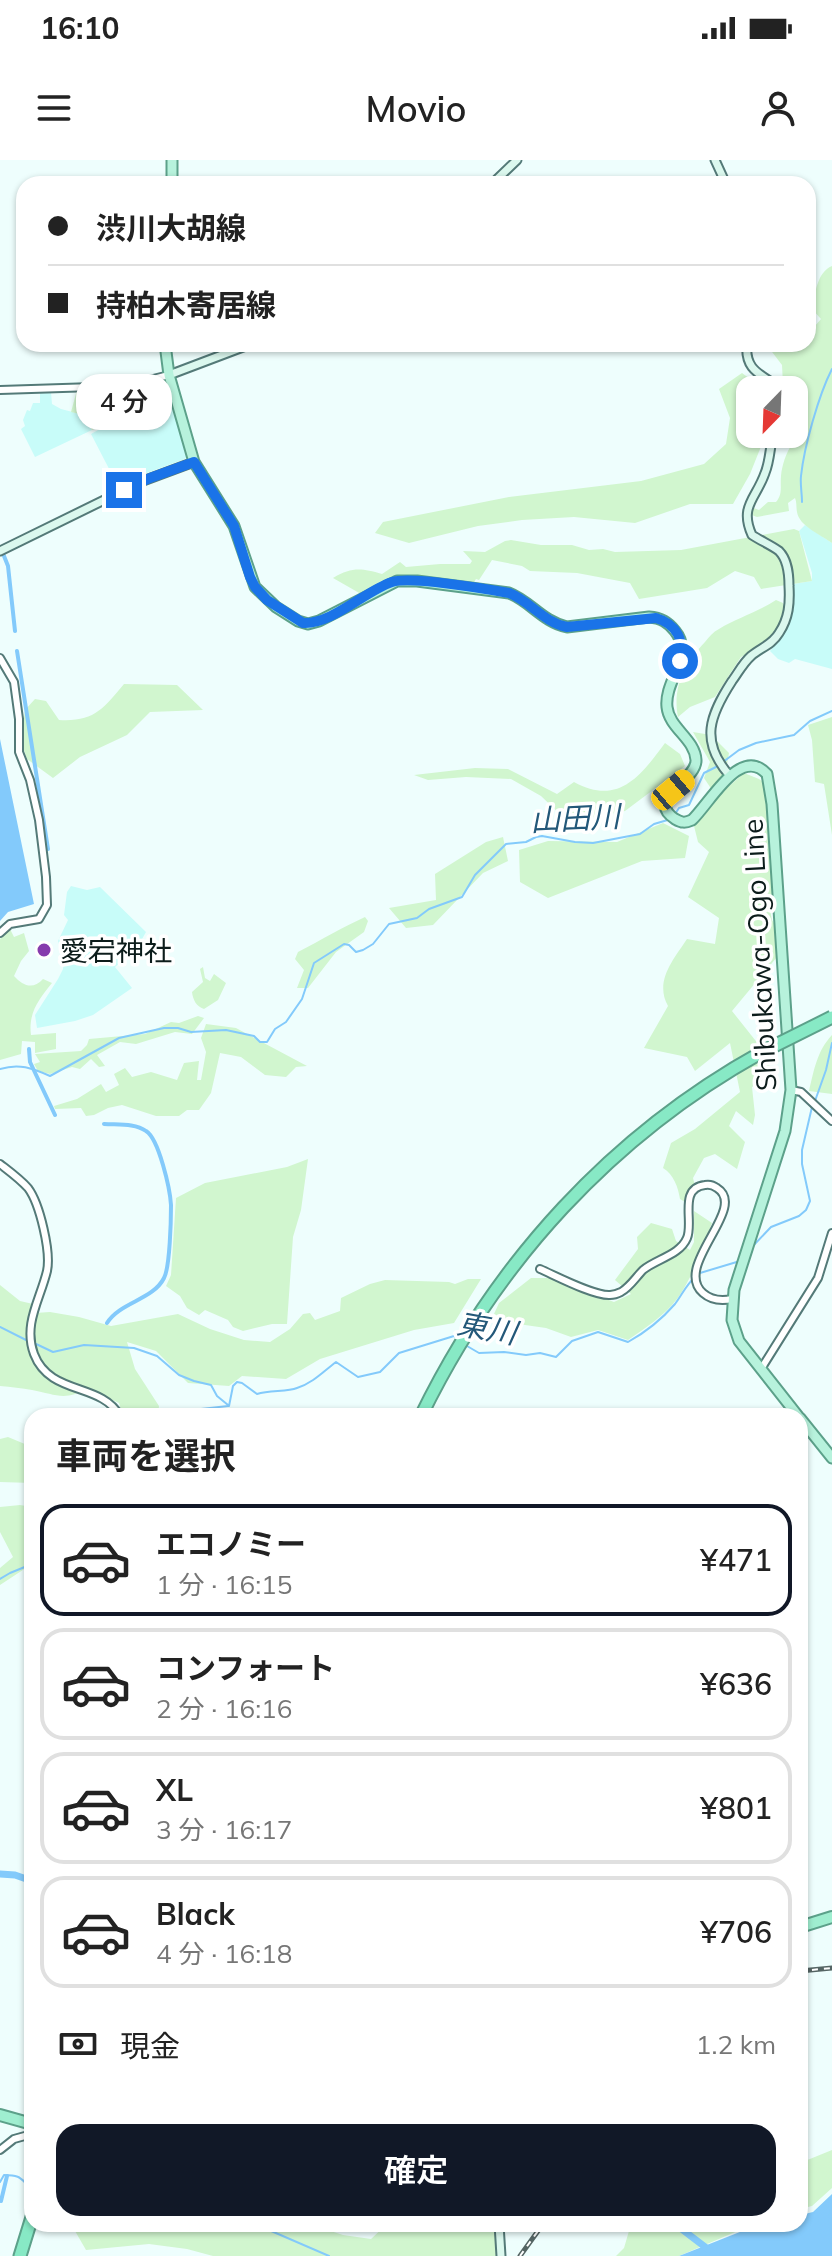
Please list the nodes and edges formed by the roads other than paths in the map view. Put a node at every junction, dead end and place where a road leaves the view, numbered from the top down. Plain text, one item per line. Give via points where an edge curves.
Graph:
1 (517, 160) edge
2 (500, 176) edge
3 (166, 352) edge
4 (230, 352) edge
5 (747, 352) edge
6 (169, 375) junction
7 (760, 376) edge
8 (0, 390) edge
9 (770, 448) edge
10 (194, 462) junction
11 (2, 550) edge
12 (0, 658) edge
13 (730, 776) junction
14 (0, 933) edge
15 (832, 1017) edge
16 (832, 1024) edge
17 (763, 1054) junction
18 (791, 1090) junction
19 (832, 1121) edge
20 (0, 1164) edge
21 (832, 1233) edge
22 (540, 1269) dead end
23 (732, 1299) junction
24 (761, 1369) junction
25 (443, 1381) junction
26 (115, 1408) edge
27 (426, 1408) edge
28 (431, 1408) edge
29 (792, 1408) edge
30 (808, 1428) edge
31 (832, 1458) edge
32 (832, 1917) edge
33 (808, 1924) edge
34 (0, 2115) edge
35 (24, 2122) edge
36 (24, 2136) edge
37 (0, 2150) edge
38 (29, 2232) edge
39 (33, 2232) edge
40 (500, 2232) edge
41 (501, 2254) edge
42 (23, 2256) edge

1 - 2 main road
3 - 6 main road
4 - 6 main road
5 - 7 main road
6 - 8 street via 125,386
6 - 10 main road
9 - 13 main road via 766,473 746,516 752,535 780,552 787,563 790,603 779,634 744,663 714,712 715,750
10 - 11 main road
10 - 13 main road, Shibukawa-Ogo Line via 234,526 255,587 298,621 319,621 401,581 509,593 567,627 656,618 668,623 679,636 682,653 667,707 695,751 696,763 669,796 666,803 672,816 692,820
12 - 14 street via 14,682 17,744 39,820 47,905 39,919 10,924
13 - 18 main road, Shibukawa-Ogo Line via 751,764 769,779
15 - 17 highway, bridge
16 - 17 highway, bridge
17 - 25 highway via 677,1112 559,1220 494,1298
18 - 19 street via 801,1092
18 - 23 main road, Shibukawa-Ogo Line via 785,1131
20 - 26 street via 32,1195 47,1246 46,1273 30,1322 33,1349 51,1377
21 - 24 street via 818,1278
22 - 23 street via 596,1293 621,1292 682,1245 690,1227 691,1194 699,1186 711,1185 720,1189 724,1206 699,1260 696,1279 706,1296
23 - 24 main road via 734,1330
24 - 29 main road
25 - 27 highway
25 - 28 highway
30 - 31 main road
32 - 33 highway
34 - 35 highway
36 - 37 street
38 - 42 highway
39 - 42 highway
40 - 41 main road

